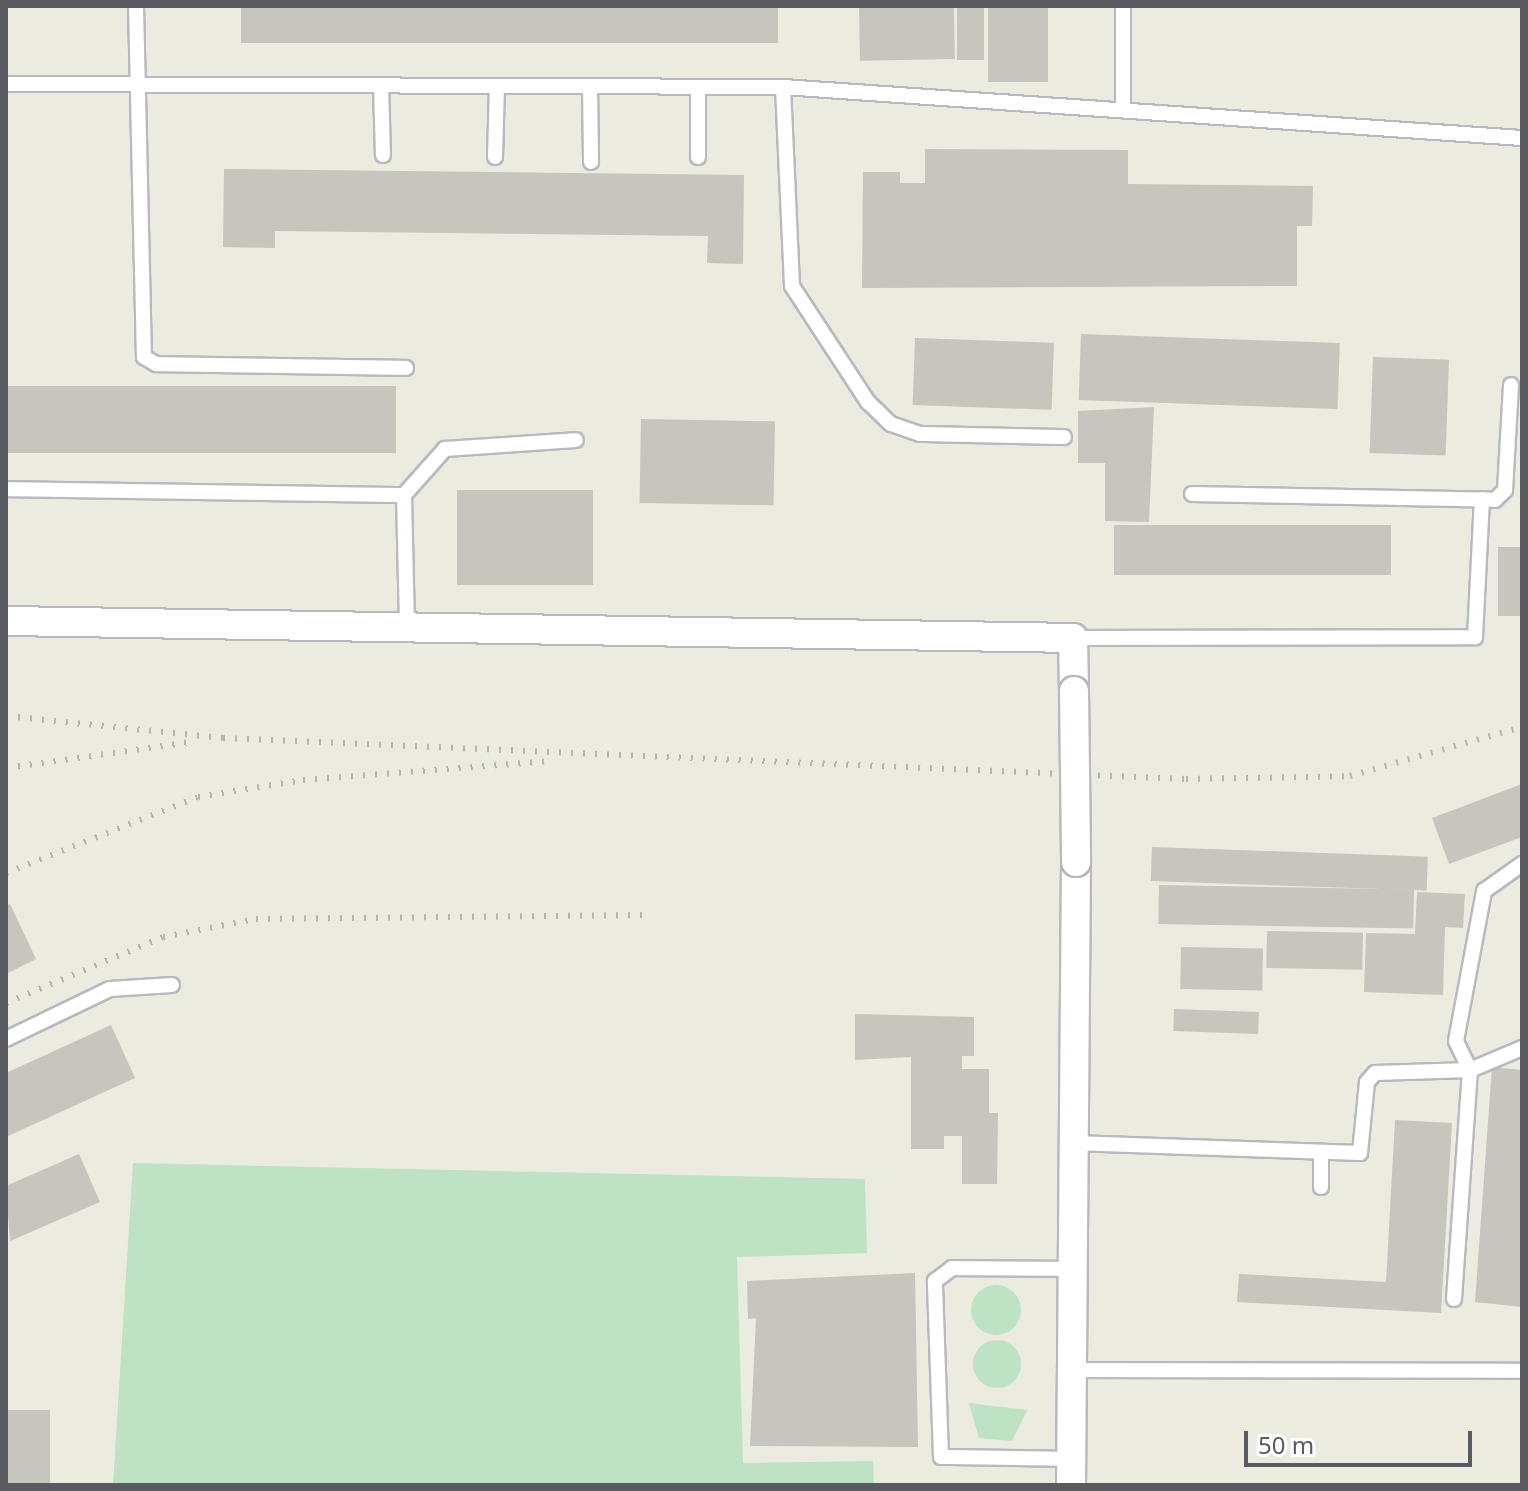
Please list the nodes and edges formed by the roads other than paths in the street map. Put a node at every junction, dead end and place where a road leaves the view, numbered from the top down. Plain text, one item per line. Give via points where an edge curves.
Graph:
1 (136, 6) edge
2 (1123, 6) edge
3 (6, 84) edge
4 (137, 84) junction
5 (381, 85) junction
6 (497, 86) junction
7 (590, 86) junction
8 (698, 87) junction
9 (783, 87) junction
10 (1123, 110) junction
11 (1522, 138) edge
12 (383, 155) dead end
13 (495, 157) dead end
14 (698, 157) dead end
15 (591, 162) dead end
16 (406, 368) dead end
17 (1511, 385) dead end
18 (1064, 437) dead end
19 (576, 440) dead end
20 (6, 489) edge
21 (1192, 494) dead end
22 (404, 495) junction
23 (1482, 499) junction
24 (6, 621) edge
25 (407, 627) junction
26 (1073, 638) junction
27 (1522, 864) edge
28 (172, 985) dead end
29 (6, 1039) edge
30 (1522, 1048) edge
31 (1470, 1070) junction
32 (1073, 1143) junction
33 (1321, 1154) junction
34 (1321, 1187) dead end
35 (1072, 1269) junction
36 (1454, 1299) dead end
37 (1071, 1370) junction
38 (1522, 1371) edge
39 (1071, 1472) edge

1 - 4 lane
2 - 10 lane
3 - 4 lane
4 - 5 lane
4 - 16 lane via 144,357 156,364
5 - 6 lane
5 - 12 lane
6 - 7 lane
6 - 13 lane
7 - 8 lane
7 - 15 lane
8 - 9 lane
8 - 14 lane
9 - 10 lane
9 - 18 lane via 792,286 868,402 891,424 920,434
10 - 11 lane
17 - 23 lane via 1505,490 1495,500
19 - 22 lane via 445,449
20 - 22 lane
21 - 23 lane
22 - 25 lane
23 - 26 lane via 1475,637
24 - 25 street
25 - 26 street
26 - 32 street, bridge
27 - 31 lane via 1484,891 1456,1041
28 - 29 lane via 110,989
30 - 31 lane
31 - 33 lane via 1375,1073 1367,1082 1360,1153
31 - 36 lane
32 - 33 lane
32 - 35 street
33 - 34 lane
35 - 37 street
35 - 39 lane via 952,1268 935,1281 941,1457
37 - 38 lane
37 - 39 street

